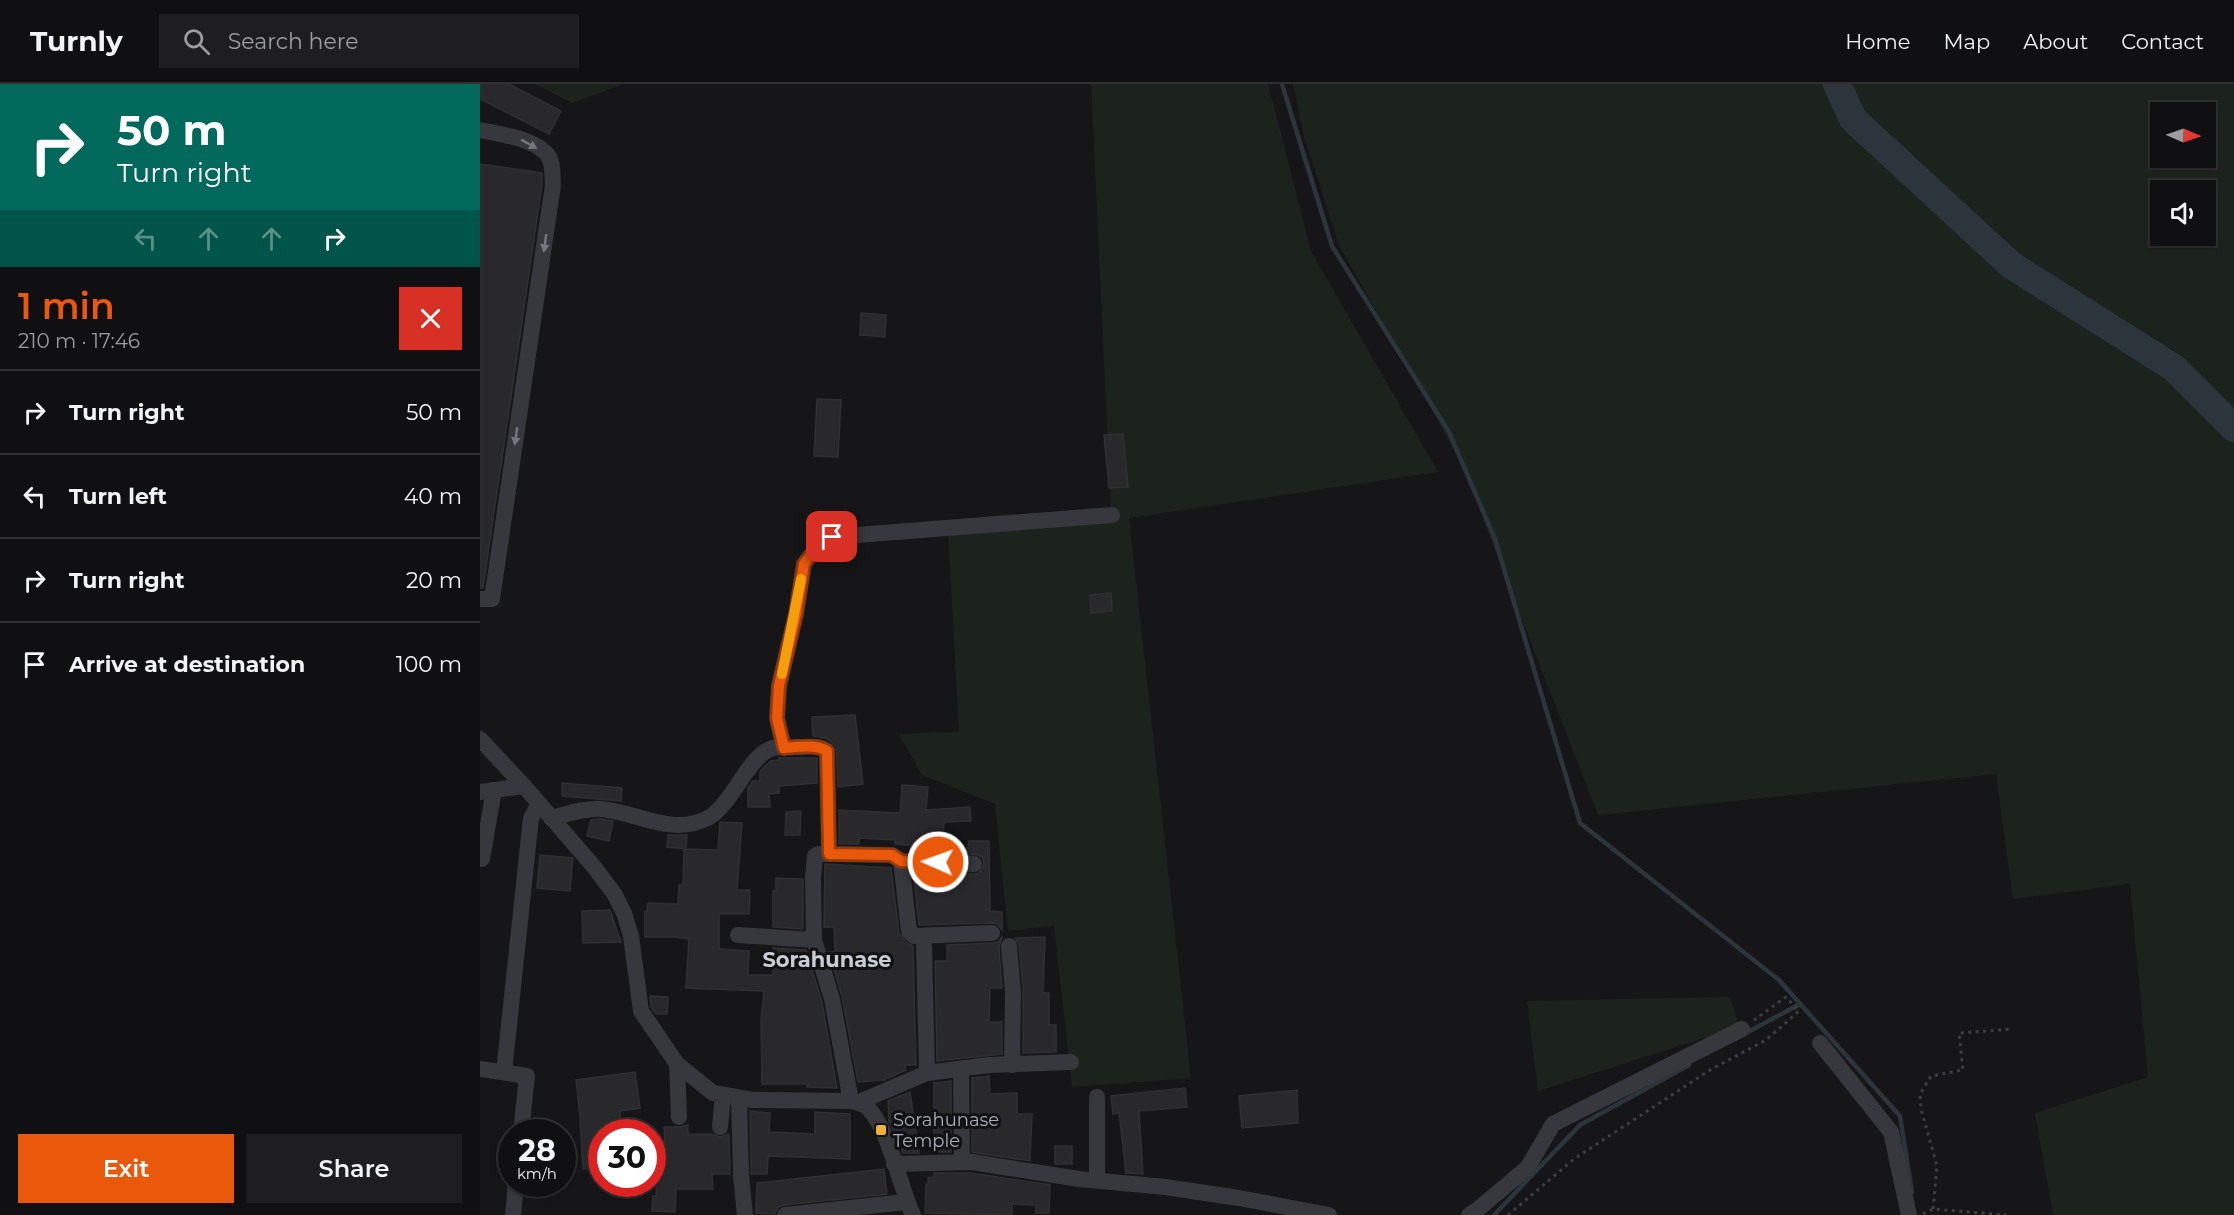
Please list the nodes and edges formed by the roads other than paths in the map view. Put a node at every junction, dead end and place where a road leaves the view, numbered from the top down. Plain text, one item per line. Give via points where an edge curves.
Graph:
1 (480, 130) edge
2 (1112, 515) dead end
3 (480, 598) edge
4 (480, 739) edge
5 (784, 748) junction
6 (524, 786) junction
7 (487, 791) edge
8 (539, 804) junction
9 (551, 818) junction
10 (829, 854) junction
11 (482, 859) dead end
12 (901, 861) junction
13 (974, 864) dead end
14 (993, 933) dead end
15 (738, 935) dead end
16 (814, 940) junction
17 (924, 946) dead end
18 (1009, 946) dead end
19 (1742, 1029) road end
20 (1820, 1043) dead end
21 (1071, 1062) dead end
22 (677, 1064) junction
23 (1012, 1065) junction
24 (960, 1069) junction
25 (480, 1070) edge
26 (504, 1072) junction
27 (927, 1072) junction
28 (731, 1096) junction
29 (1097, 1097) dead end
30 (855, 1102) junction
31 (679, 1117) dead end
32 (522, 1119) edge
33 (720, 1127) dead end
34 (962, 1162) junction
35 (894, 1164) junction
36 (1097, 1180) junction
37 (515, 1197) edge
38 (1239, 1198) junction
39 (910, 1208) edge
40 (513, 1215) edge
41 (745, 1215) edge
42 (785, 1215) edge
43 (1243, 1215) edge
44 (1329, 1215) edge
45 (1469, 1215) edge
46 (1909, 1215) edge

1 -> 3 street via 518,138 546,154 553,185 492,600
2 - 5 street via 832,537 820,543 804,564 779,686 777,718
4 - 6 street
5 - 9 street via 763,753 727,800 709,817 694,823 654,823 602,808
5 - 10 street via 815,747 827,751
6 - 7 street
6 - 8 street
7 - 11 street
8 - 9 street
8 - 26 street via 531,818
9 - 22 street via 615,895 631,936 641,1011
10 - 12 street via 892,855
10 - 16 street via 819,854 813,863
12 - 13 street
12 - 14 street via 910,934
15 - 16 street
16 - 30 street
17 - 27 street
18 - 23 street
19 - 45 street via 1552,1125 1528,1167
20 - 46 street via 1891,1132
21 - 23 street
22 - 28 street via 713,1093
22 - 31 street
23 - 24 street
24 - 27 street
24 - 34 street
25 - 26 street
26 - 32 street via 527,1076
27 - 30 street
28 - 30 street
28 - 33 street
28 - 41 street
29 - 36 street
30 - 35 street via 867,1107 882,1130
34 - 35 street
34 - 36 street
35 - 39 street
36 - 38 street
37 - 40 street
38 - 43 street
38 - 44 street
39 - 42 street

